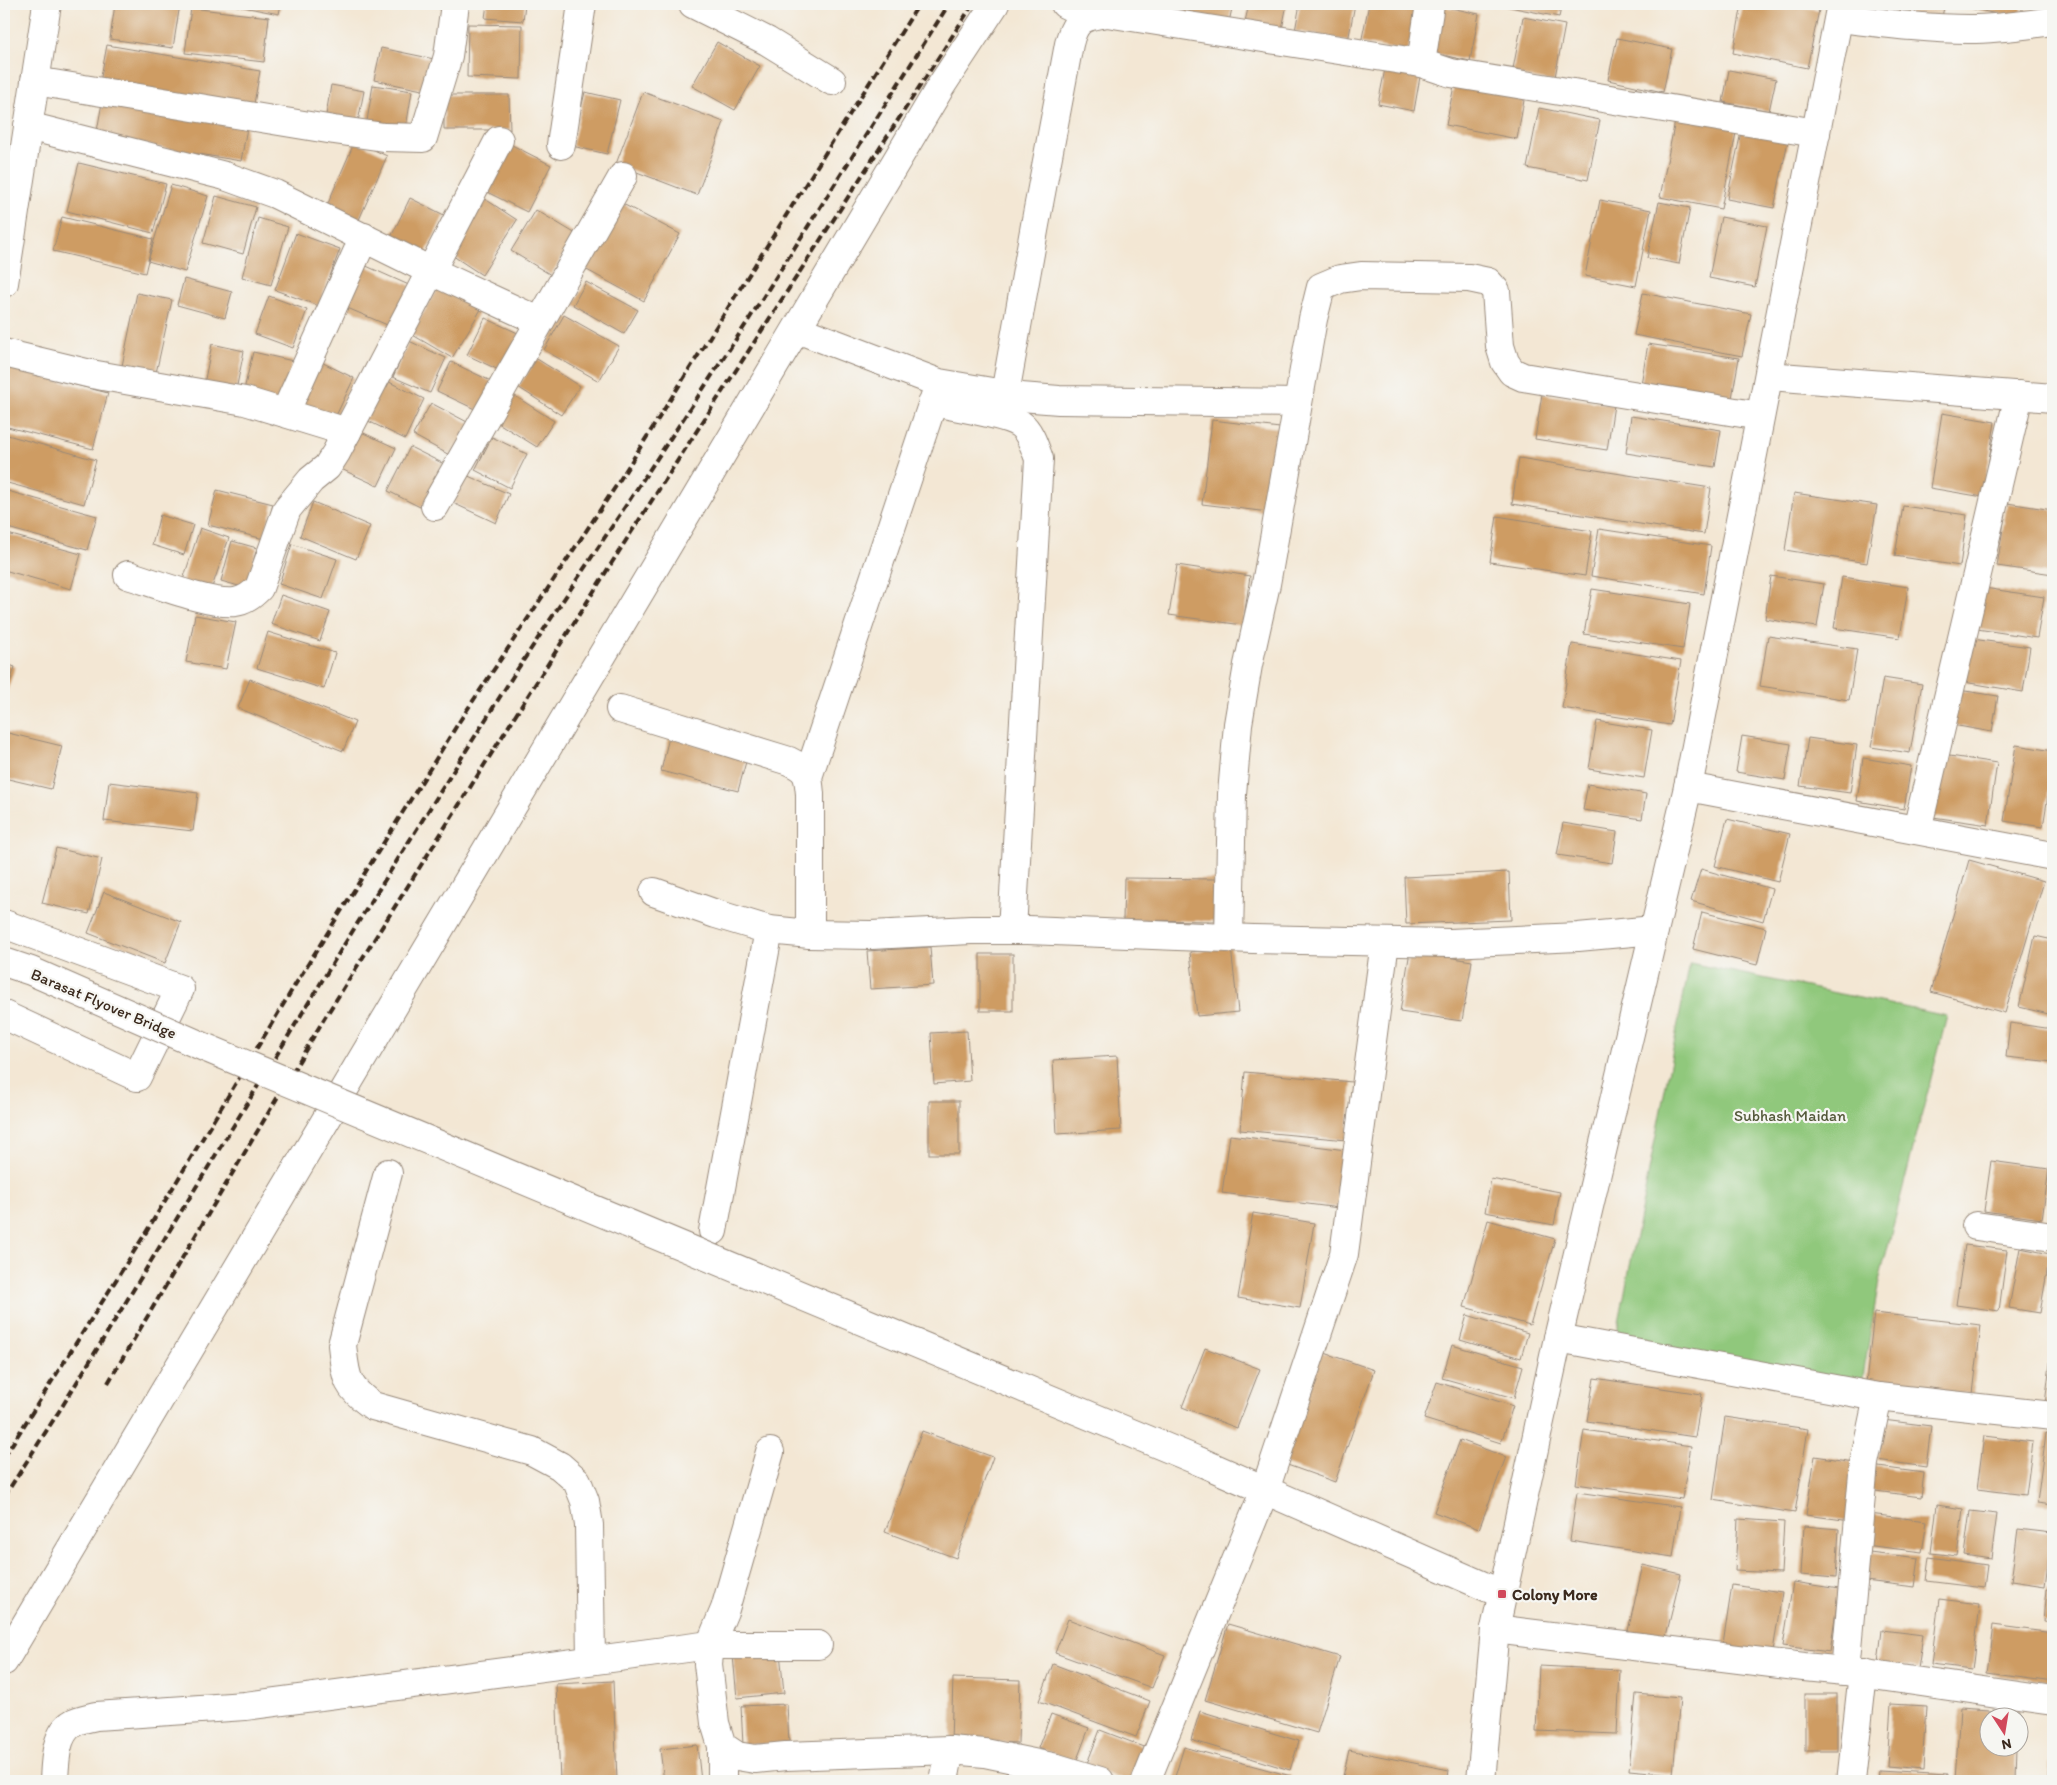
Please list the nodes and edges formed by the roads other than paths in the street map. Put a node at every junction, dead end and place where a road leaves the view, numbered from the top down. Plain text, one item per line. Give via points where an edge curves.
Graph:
1 (47, 4) edge
2 (455, 4) edge
3 (582, 4) edge
4 (693, 4) edge
5 (995, 4) edge
6 (1430, 4) edge
7 (1077, 10) edge
8 (1840, 11) edge
9 (2053, 21) edge
10 (1421, 63) junction
11 (35, 81) junction
12 (832, 81) dead end
13 (28, 126) junction
14 (1816, 133) junction
15 (498, 140) dead end
16 (561, 144) dead end
17 (623, 176) dead end
18 (10, 196) edge
19 (364, 237) junction
20 (430, 271) junction
21 (4, 282) edge
22 (539, 321) junction
23 (797, 329) junction
24 (4, 353) edge
25 (1769, 376) junction
26 (936, 392) junction
27 (1005, 394) junction
28 (2020, 395) junction
29 (2053, 398) edge
30 (1298, 403) junction
31 (285, 413) junction
32 (1760, 416) junction
33 (347, 432) junction
34 (435, 506) dead end
35 (128, 575) dead end
36 (620, 708) dead end
37 (808, 777) junction
38 (1688, 787) junction
39 (1917, 830) junction
40 (2053, 856) edge
41 (654, 892) dead end
42 (4, 924) edge
43 (769, 930) junction
44 (1012, 930) junction
45 (1654, 930) junction
46 (810, 934) junction
47 (1229, 938) junction
48 (1385, 942) junction
49 (4, 962) edge
50 (4, 1015) edge
51 (388, 1173) dead end
52 (1976, 1226) dead end
53 (713, 1231) dead end
54 (2053, 1237) edge
55 (1558, 1338) junction
56 (1878, 1397) junction
57 (2053, 1416) edge
58 (770, 1452) dead end
59 (1265, 1490) junction
60 (1502, 1594) junction
61 (1495, 1629) junction
62 (710, 1645) junction
63 (818, 1645) dead end
64 (592, 1660) junction
65 (4, 1661) edge
66 (1854, 1672) junction
67 (2053, 1701) edge
68 (722, 1746) junction
69 (950, 1750) junction
70 (54, 1781) edge
71 (722, 1781) edge
72 (944, 1781) edge
73 (1100, 1781) edge
74 (1146, 1781) edge
75 (1481, 1781) edge
76 (1850, 1781) edge

1 - 11 main road
2 - 11 main road via 448,56 423,138 334,130
3 - 16 main road
4 - 12 main road via 766,41
5 - 23 main road via 941,86
6 - 10 main road
7 - 10 main road
7 - 27 main road via 1034,225
8 - 9 main road via 1926,28 2003,28
8 - 14 main road
10 - 14 main road via 1451,72
11 - 13 main road
13 - 18 main road
13 - 19 main road via 224,176 275,194
14 - 25 main road
15 - 20 main road
17 - 22 main road
18 - 21 main road
19 - 20 main road
19 - 31 main road
20 - 22 main road
20 - 33 main road
22 - 34 main road
23 - 26 main road
23 - 65 main road
24 - 31 main road via 91,374 245,401
25 - 28 main road
25 - 32 main road
26 - 27 main road
26 - 37 main road
26 - 44 main road via 1021,424 1033,442 1038,458
27 - 30 main road via 1059,400
28 - 29 main road
28 - 39 main road
30 - 32 main road via 1321,287 1340,279 1361,276 1470,278 1488,282 1496,291 1500,346 1512,372 1523,377
30 - 47 main road via 1238,724 1232,794
31 - 33 main road
32 - 38 main road
33 - 35 main road via 327,467 311,480 287,509 258,588 250,596 237,602 217,602
36 - 37 main road via 789,761 803,767
37 - 46 main road
38 - 39 main road
38 - 45 main road
39 - 40 main road
41 - 43 main road
42 - 50 main road via 180,989 137,1077
43 - 46 main road
43 - 53 main road
44 - 46 main road
44 - 47 main road
45 - 48 main road via 1450,943
45 - 55 main road
47 - 48 main road
48 - 59 main road via 1344,1254
49 - 59 main road, Barasat Flyover Bridge, bridge
51 - 64 main road via 342,1345 345,1374 355,1393 373,1406 532,1451 560,1466 577,1481 585,1500 589,1525
52 - 54 main road
55 - 56 main road
55 - 60 main road
56 - 57 main road
56 - 66 main road via 1864,1463
58 - 62 main road via 725,1610
59 - 60 main road, Barasat Flyover Bridge
59 - 74 main road
60 - 61 main road
61 - 66 main road
61 - 75 main road
62 - 63 main road
62 - 64 main road
62 - 68 main road via 708,1664 715,1724
64 - 70 main road via 245,1706 96,1716 72,1723 61,1737
66 - 67 main road
66 - 76 main road
68 - 69 main road via 737,1756 755,1759
68 - 71 main road
69 - 72 main road
69 - 73 main road via 985,1752

